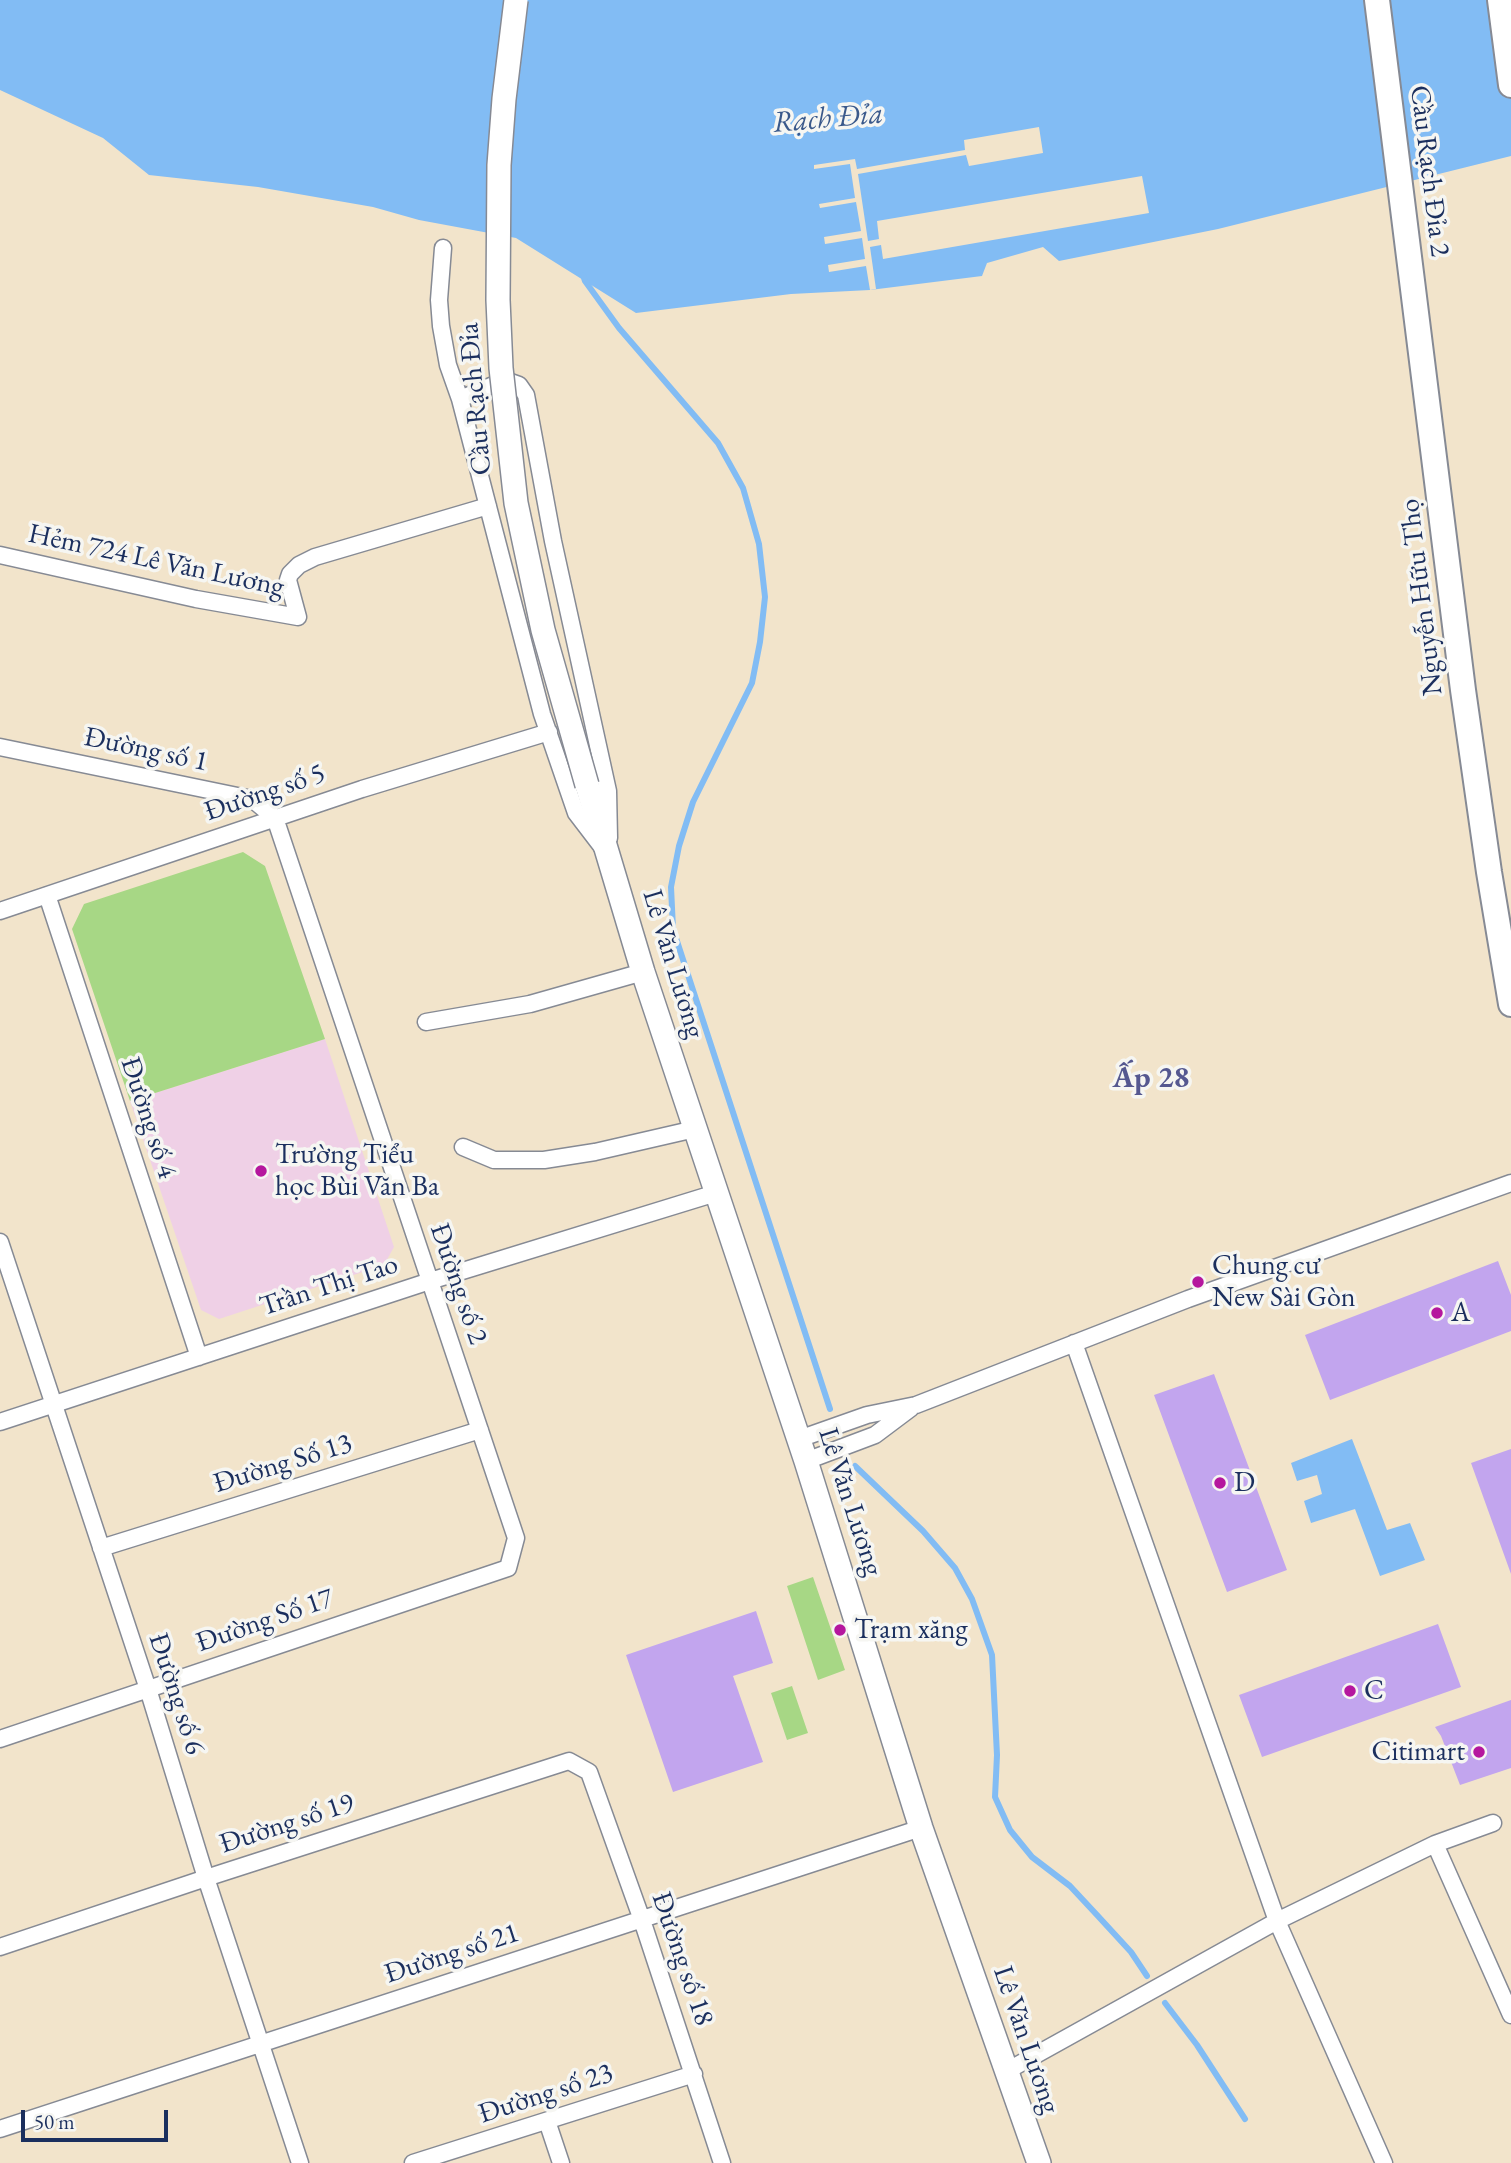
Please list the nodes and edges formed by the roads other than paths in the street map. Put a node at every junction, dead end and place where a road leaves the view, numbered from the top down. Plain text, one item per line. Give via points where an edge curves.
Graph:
1 (516, 0) edge
2 (1377, 0) edge
3 (1500, 0) edge
4 (1511, 85) edge
5 (443, 248) dead end
6 (1422, 350) joint
7 (460, 399) junction
8 (488, 506) junction
9 (0, 555) edge
10 (549, 732) junction
11 (0, 747) edge
12 (586, 785) joint
13 (275, 818) junction
14 (609, 858) junction
15 (47, 895) junction
16 (0, 911) edge
17 (643, 972) junction
18 (1511, 1004) edge
19 (426, 1023) dead end
20 (695, 1129) junction
21 (463, 1147) dead end
22 (1511, 1183) edge
23 (716, 1194) junction
24 (0, 1242) edge
25 (4, 1266) edge
26 (430, 1281) junction
27 (1074, 1343) junction
28 (199, 1357) junction
29 (54, 1405) junction
30 (916, 1405) junction
31 (0, 1422) edge
32 (480, 1430) junction
33 (799, 1439) junction
34 (806, 1461) junction
35 (101, 1548) junction
36 (508, 1568) joint
37 (148, 1689) junction
38 (0, 1737) edge
39 (589, 1772) joint
40 (1493, 1823) dead end
41 (921, 1828) junction
42 (1435, 1844) junction
43 (206, 1878) junction
44 (642, 1920) junction
45 (1277, 1921) junction
46 (0, 1947) edge
47 (1511, 2015) edge
48 (260, 2044) junction
49 (1005, 2072) junction
50 (694, 2074) junction
51 (547, 2121) junction
52 (0, 2129) edge
53 (300, 2163) edge
54 (413, 2163) edge
55 (561, 2163) edge
56 (722, 2163) edge
57 (1039, 2163) edge
58 (1384, 2163) edge

1 - 12 main road, Cầu Rạch Đỉa, bridge via 499,165 501,368 516,503 543,630
2 - 6 main road, Cầu Rạch Đỉa 2
3 - 4 main road
5 - 7 street, Lê Văn Lương via 441,326
6 - 18 main road, Nguyễn Hữu Thọ via 1467,716
7 - 8 street, Lê Văn Lương
7 - 14 street, Lê Văn Lương via 505,380 519,385 526,395 608,791
8 - 9 street, Hẻm 724 Lê Văn Lương via 299,565 288,580 298,617
8 - 10 street, Lê Văn Lương
10 - 13 street, Đường số 5
10 - 14 street, Lê Văn Lương via 576,813
11 - 13 street, Đường số 1 via 252,799
12 - 14 main road, Lê Văn Lương
13 - 15 street, Đường số 5
13 - 26 street, Đường số 2
14 - 17 main road, Lê Văn Lương
15 - 16 street, Đường số 5
15 - 28 street, Đường số 4
17 - 19 street via 530,1004
17 - 20 main road, Lê Văn Lương
20 - 21 street via 544,1160 494,1160
20 - 23 main road, Lê Văn Lương
22 - 27 street
23 - 26 street, Trần Thị Tao
23 - 33 main road, Lê Văn Lương
24 - 25 street, Đường số 6
25 - 29 street, Đường số 6
26 - 28 street, Trần Thị Tao
26 - 32 street, Đường số 2
27 - 30 street
27 - 45 street
28 - 29 street, Trần Thị Tao
29 - 31 street, Trần Thị Tao
29 - 35 street, Đường số 6
30 - 33 street via 867,1415
30 - 34 street via 875,1434
32 - 35 street, Đường Số 13
32 - 36 street, Đường số 2 via 516,1538
33 - 34 main road, Lê Văn Lương
34 - 41 main road, Lê Văn Lương
35 - 37 street, Đường số 6
36 - 37 street, Đường Số 17
37 - 38 street, Đường Số 17
37 - 43 street, Đường số 6
39 - 43 street, Đường số 19 via 569,1762
39 - 44 street, Đường số 18
40 - 42 street
41 - 44 street, Đường số 21
41 - 49 main road, Lê Văn Lương
42 - 45 street
42 - 47 street
43 - 46 street, Đường số 19
43 - 48 street, Đường số 6
44 - 48 street, Đường số 21
44 - 50 street, Đường số 18
45 - 49 street
45 - 58 street
48 - 52 street, Đường số 21
48 - 53 street, Đường số 6
49 - 57 main road, Lê Văn Lương
50 - 51 street, Đường số 23
50 - 56 street, Đường số 18
51 - 54 street, Đường số 23
51 - 55 street

